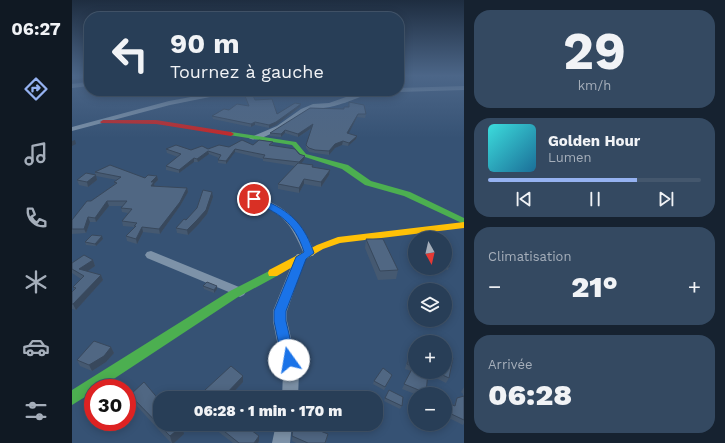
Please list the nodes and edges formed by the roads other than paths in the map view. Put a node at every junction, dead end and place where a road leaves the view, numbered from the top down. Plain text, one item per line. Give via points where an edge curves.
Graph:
1 (203, 97) edge
2 (353, 97) edge
3 (103, 122) junction
4 (72, 129) edge
5 (253, 138) junction
6 (254, 199) dead end
7 (464, 221) edge
8 (464, 225) edge
9 (151, 255) dead end
10 (305, 255) junction
11 (240, 292) junction
12 (290, 391) edge
13 (72, 398) edge
14 (283, 431) edge
15 (281, 443) edge

1 - 3 street via 169,103
2 - 5 street via 330,105 313,106 303,110 278,128
3 - 4 street
3 - 5 street via 156,122
5 - 7 street via 294,143 304,155 345,167 368,183 407,194
6 - 10 street via 288,217 303,235
8 - 10 street via 338,240
9 - 11 street
10 - 11 street
10 - 12 street via 280,311 291,372
11 - 13 street
14 - 15 street

